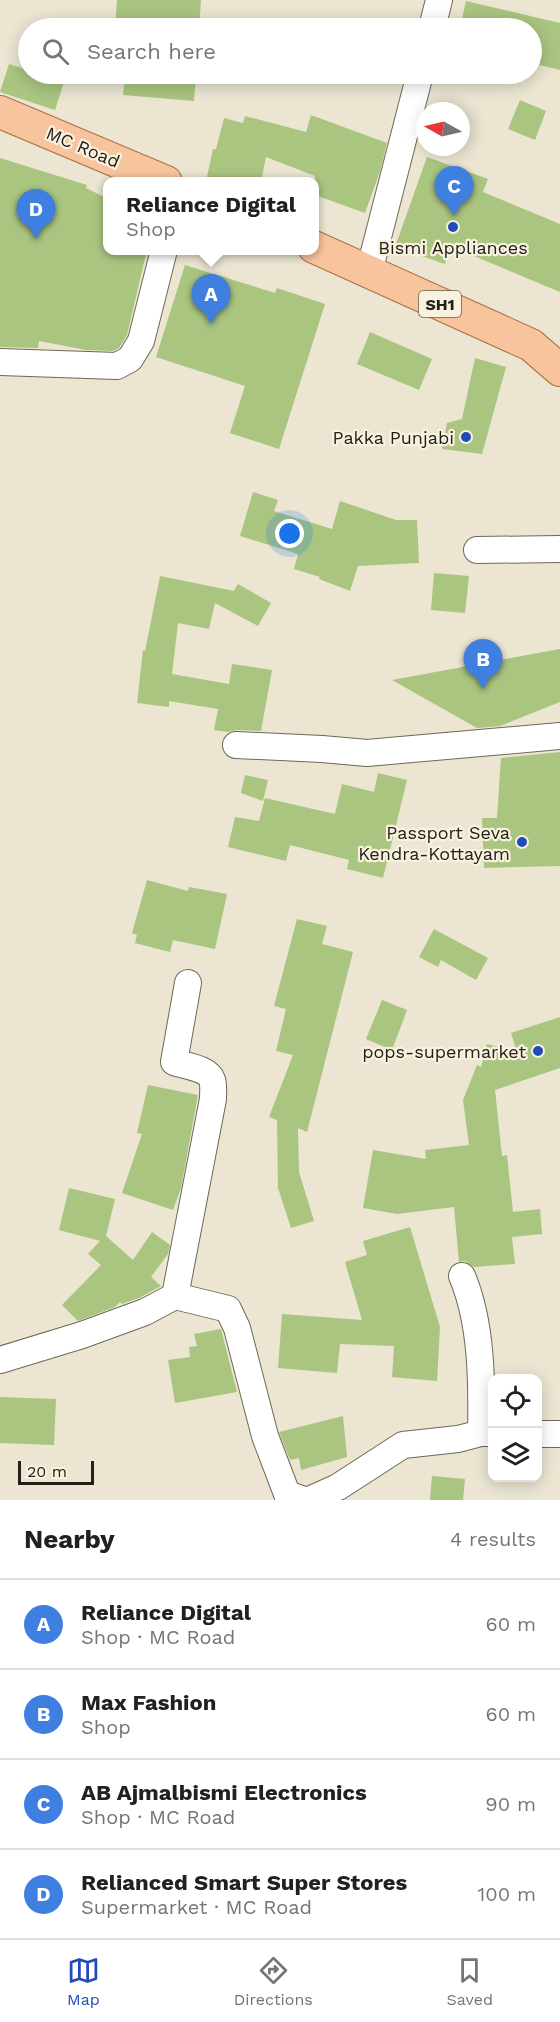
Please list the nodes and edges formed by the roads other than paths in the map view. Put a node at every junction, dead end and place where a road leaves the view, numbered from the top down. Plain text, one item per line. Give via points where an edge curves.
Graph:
1 (439, 0) edge
2 (434, 18) edge
3 (417, 84) edge
4 (0, 112) edge
5 (154, 177) edge
6 (319, 249) edge
7 (163, 255) edge
8 (369, 272) junction
9 (531, 345) junction
10 (560, 360) edge
11 (0, 363) edge
12 (560, 370) edge
13 (560, 549) edge
14 (477, 550) dead end
15 (560, 736) edge
16 (236, 745) dead end
17 (188, 983) dead end
18 (462, 1276) dead end
19 (175, 1296) junction
20 (0, 1360) edge
21 (487, 1433) edge
22 (542, 1434) edge
23 (560, 1434) edge
24 (304, 1500) edge
25 (309, 1500) edge

1 - 2 street
3 - 8 street
4 - 5 main road, MC Road
6 - 8 main road, SH1
7 - 11 street via 141,341 130,359 117,366
8 - 9 main road, SH1
9 - 10 street
9 - 12 main road, SH1
13 - 14 street
15 - 16 street via 367,753
17 - 19 street via 174,1062 205,1070 212,1078 213,1099
18 - 21 street via 470,1294
19 - 20 street via 145,1312
19 - 24 street via 228,1309 237,1328 265,1436 287,1494
21 - 25 street via 403,1445 338,1487
22 - 23 street

